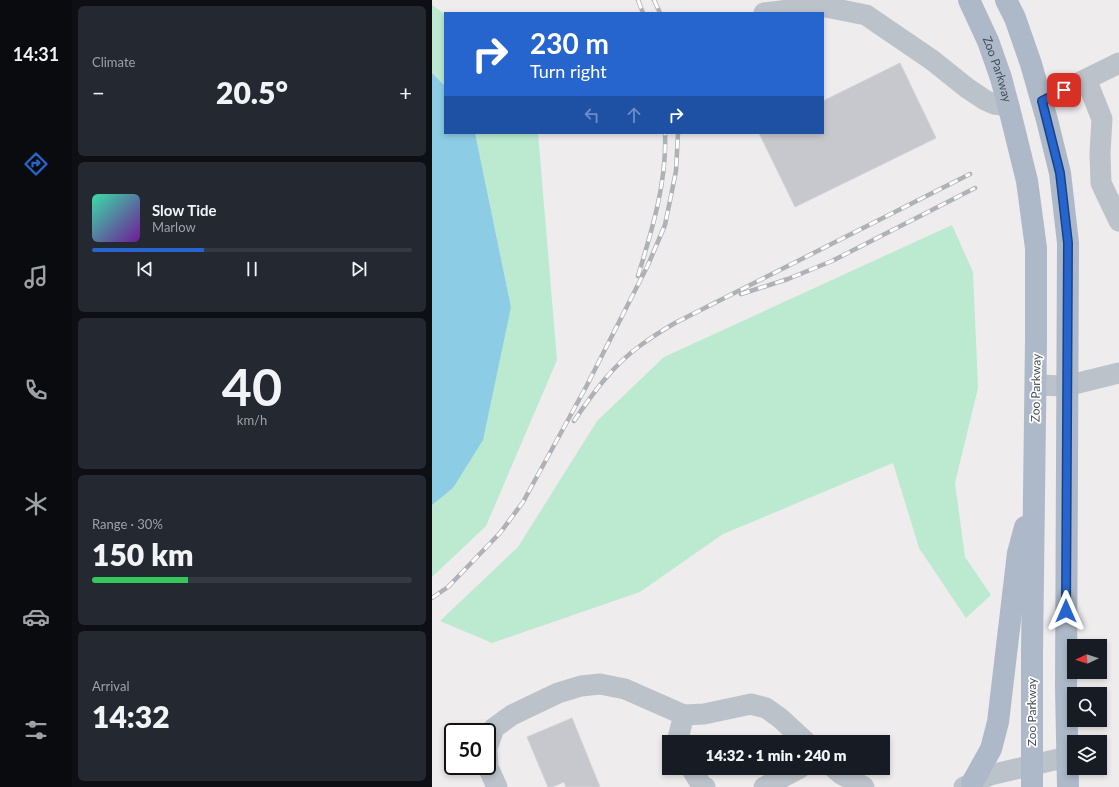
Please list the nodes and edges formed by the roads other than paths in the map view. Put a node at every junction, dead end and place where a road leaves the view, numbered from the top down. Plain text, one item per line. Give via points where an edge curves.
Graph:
1 (969, 0) edge
2 (1006, 0) edge
3 (772, 12) edge
4 (1119, 63) edge
5 (1086, 79) junction
6 (1042, 101) junction
7 (1009, 106) junction
8 (1119, 221) edge
9 (1119, 373) edge
10 (1036, 385) junction
11 (1066, 386) junction
12 (1034, 489) junction
13 (684, 715) junction
14 (496, 727) edge
15 (679, 735) edge
16 (798, 735) edge
17 (1067, 757) joint
18 (1032, 765) junction
19 (492, 775) edge
20 (695, 775) edge
21 (787, 775) edge
22 (843, 775) edge
23 (1068, 775) edge
24 (968, 785) edge
25 (497, 787) edge
26 (705, 787) edge
27 (764, 787) edge
28 (864, 787) edge
29 (1032, 787) edge
30 (1068, 787) edge

1 - 7 main road, Zoo Parkway via 988,41
2 - 6 main road via 1015,18
3 - 7 street via 821,6 866,15 985,100
4 - 5 street
5 - 6 street
5 - 8 street via 1102,119 1101,183
6 - 11 main road via 1060,173 1068,243
7 - 10 main road, Zoo Parkway via 1027,181 1036,248
9 - 11 street
10 - 11 street
10 - 12 main road, Zoo Parkway
11 - 17 main road
12 - 18 main road, Zoo Parkway
12 - 24 main road via 1018,553 998,722 990,749
13 - 14 street via 625,689 600,684 581,686 558,693 512,715
13 - 15 street
13 - 16 street via 704,714 751,704 766,708
17 - 18 street
18 - 24 street via 990,775
18 - 29 main road, Zoo Parkway
19 - 25 street
20 - 26 street
21 - 27 street
22 - 28 street
23 - 30 main road

